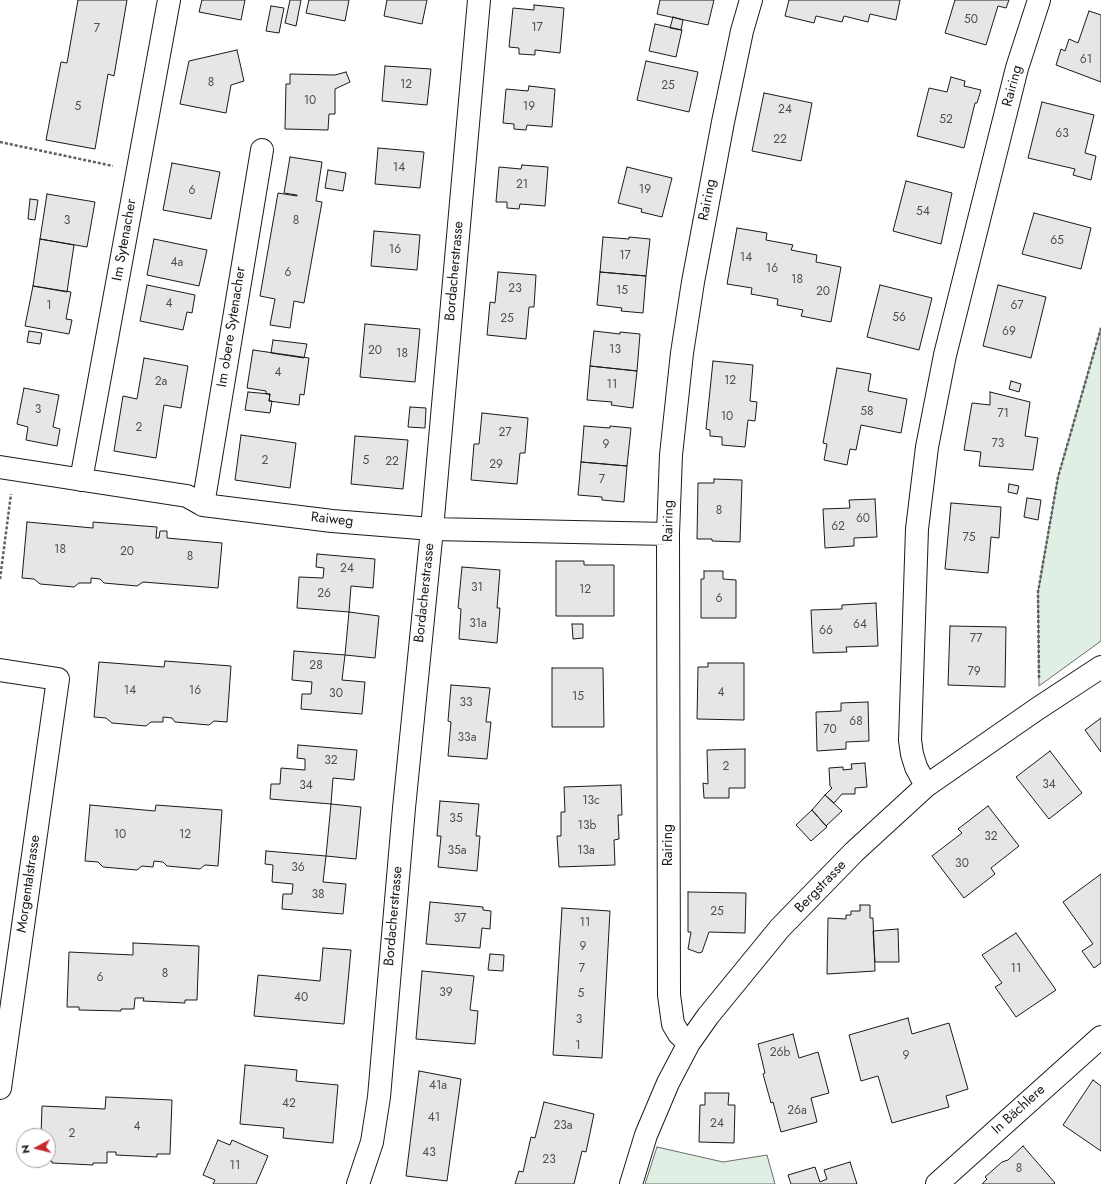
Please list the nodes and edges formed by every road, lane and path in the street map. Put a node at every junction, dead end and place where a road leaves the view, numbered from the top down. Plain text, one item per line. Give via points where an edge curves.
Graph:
1 (169, 0) edge
2 (479, 0) edge
3 (751, 0) edge
4 (1039, 0) edge
5 (0, 142) edge
6 (262, 150) dead end
7 (138, 172) junction
8 (1101, 328) edge
9 (7, 468) edge
10 (81, 480) junction
11 (203, 505) junction
12 (432, 529) junction
13 (668, 534) junction
14 (0, 579) edge
15 (1101, 667) edge
16 (0, 670) edge
17 (1037, 709) junction
18 (926, 786) junction
19 (1101, 1037) edge
20 (689, 1043) junction
21 (0, 1088) edge
22 (358, 1184) edge
23 (631, 1184) edge
24 (937, 1184) edge

1 - 7 street, Im Sytenacher
2 - 12 street, Bordacherstrasse
3 - 13 street, Rairing via 723,122 693,282 671,455
4 - 18 street, Rairing via 1017,68 945,355 927,446 917,529 910,740 916,767
5 - 7 path
6 - 11 street, Im obere Sytenacher
7 - 10 street, Im Sytenacher
8 - 17 path via 1058,477 1038,592
9 - 10 street, Raiweg
9 - 14 path
10 - 11 street, Raiweg via 187,496
11 - 12 street, Raiweg via 332,521
12 - 13 street, Raiweg
12 - 22 street, Bordacherstrasse via 378,1097 372,1142
13 - 20 street, Rairing via 669,995 673,1024
15 - 17 street, Bergstrasse
16 - 21 street, Morgentalstrasse via 58,679
17 - 18 street, Bergstrasse
18 - 20 street, Bergstrasse via 854,852 780,928
19 - 24 street, In Bächlere
20 - 23 street, Bergstrasse via 668,1083 646,1135

